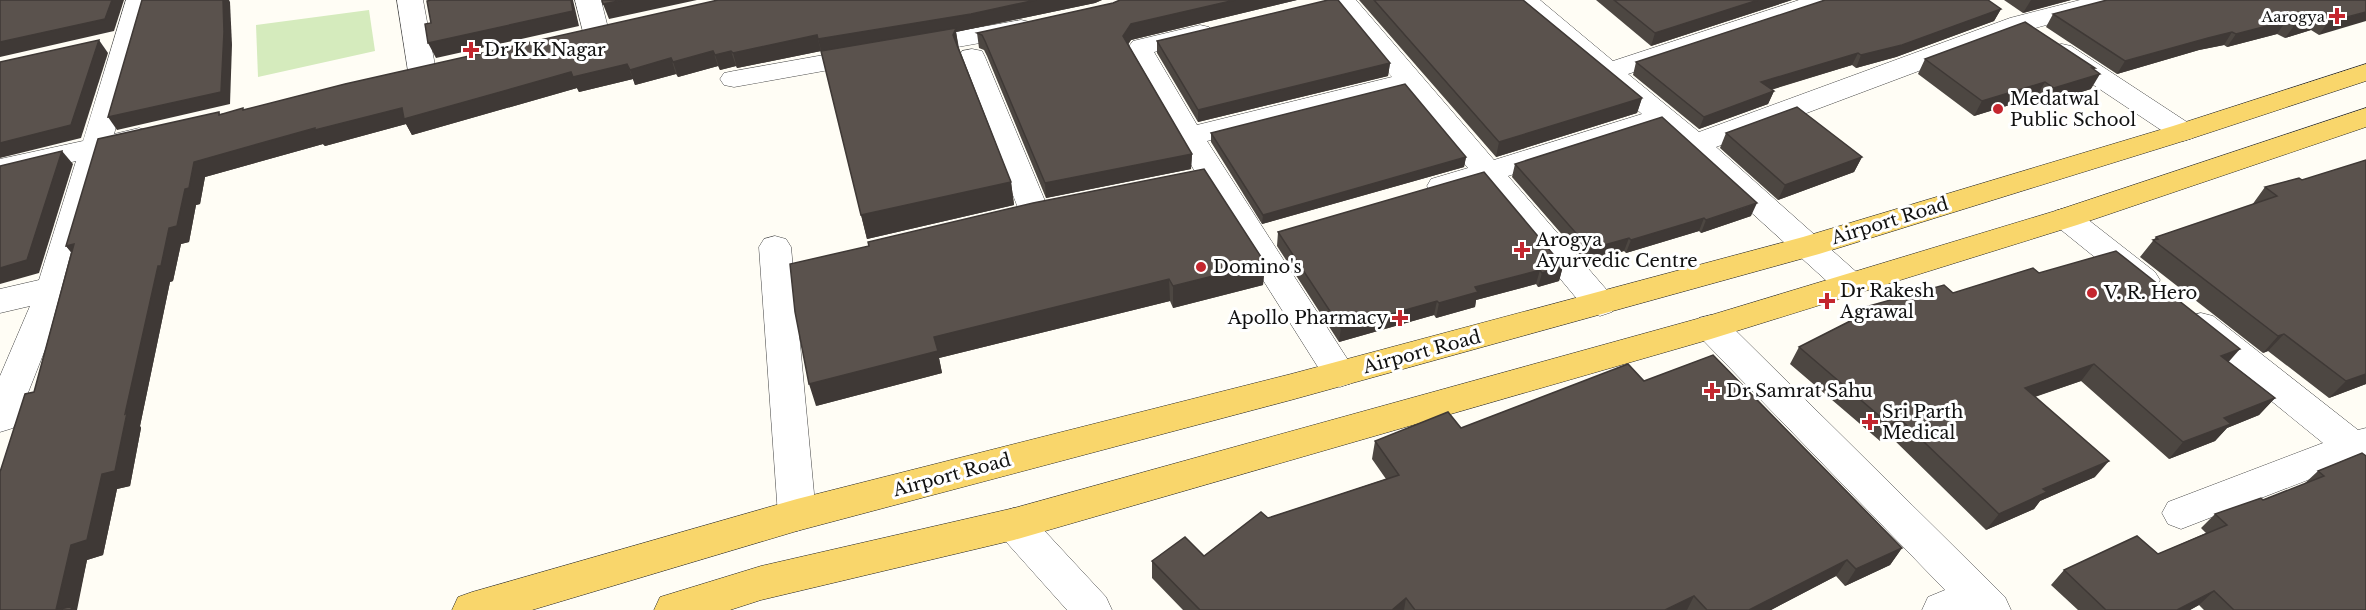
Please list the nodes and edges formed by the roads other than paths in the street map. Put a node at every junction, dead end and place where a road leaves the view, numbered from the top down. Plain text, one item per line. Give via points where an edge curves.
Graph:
1 (139, 0) edge
2 (410, 0) edge
3 (588, 0) edge
4 (1524, 0) edge
5 (1746, 0) edge
6 (1826, 0) edge
7 (2109, 0) edge
8 (1333, 2) edge
9 (1992, 6) edge
10 (1768, 16) junction
11 (1049, 22) edge
12 (2019, 24) junction
13 (1228, 26) edge
14 (596, 32) edge
15 (972, 57) dead end
16 (423, 71) edge
17 (1610, 71) junction
18 (2366, 72) edge
19 (734, 79) dead end
20 (1409, 81) junction
21 (1663, 117) junction
22 (2366, 117) edge
23 (164, 131) edge
24 (2183, 132) junction
25 (1191, 136) junction
26 (1695, 144) junction
27 (96, 148) junction
28 (0, 169) edge
29 (1490, 172) junction
30 (1213, 177) junction
31 (1180, 183) edge
32 (1412, 194) edge
33 (1035, 213) edge
34 (2066, 218) junction
35 (1808, 246) junction
36 (775, 247) dead end
37 (1851, 285) junction
38 (53, 289) junction
39 (0, 300) edge
40 (1600, 304) junction
41 (1711, 327) junction
42 (1340, 374) junction
43 (0, 418) edge
44 (2361, 448) edge
45 (2181, 513) dead end
46 (797, 515) junction
47 (1014, 524) junction
48 (1970, 605) edge
49 (472, 610) edge
50 (674, 610) edge
51 (1092, 610) edge

1 - 27 street via 116,41
2 - 16 street
3 - 14 street
4 - 17 street
5 - 10 street
6 - 10 street
7 - 12 street
8 - 20 street
9 - 12 street
10 - 17 street
11 - 19 street via 973,39
12 - 24 street
12 - 26 street
13 - 25 street via 1139,50
15 - 33 street
17 - 21 street
18 - 24 main road, Airport Road
20 - 25 street
20 - 29 street
21 - 26 street
21 - 29 street
22 - 34 main road
23 - 27 street
24 - 35 main road, Airport Road
25 - 30 street
26 - 35 street
27 - 28 street
27 - 38 street
29 - 32 street
29 - 40 street
30 - 31 street
30 - 42 street via 1266,236
34 - 37 main road
34 - 44 street
35 - 37 street
35 - 40 main road, Airport Road
36 - 46 street
37 - 41 main road
38 - 39 street
38 - 43 street
40 - 42 main road, Airport Road
41 - 47 main road
41 - 48 street
42 - 46 main road, Airport Road
44 - 45 street
46 - 49 main road, Airport Road
47 - 50 main road via 761,584
47 - 51 street

